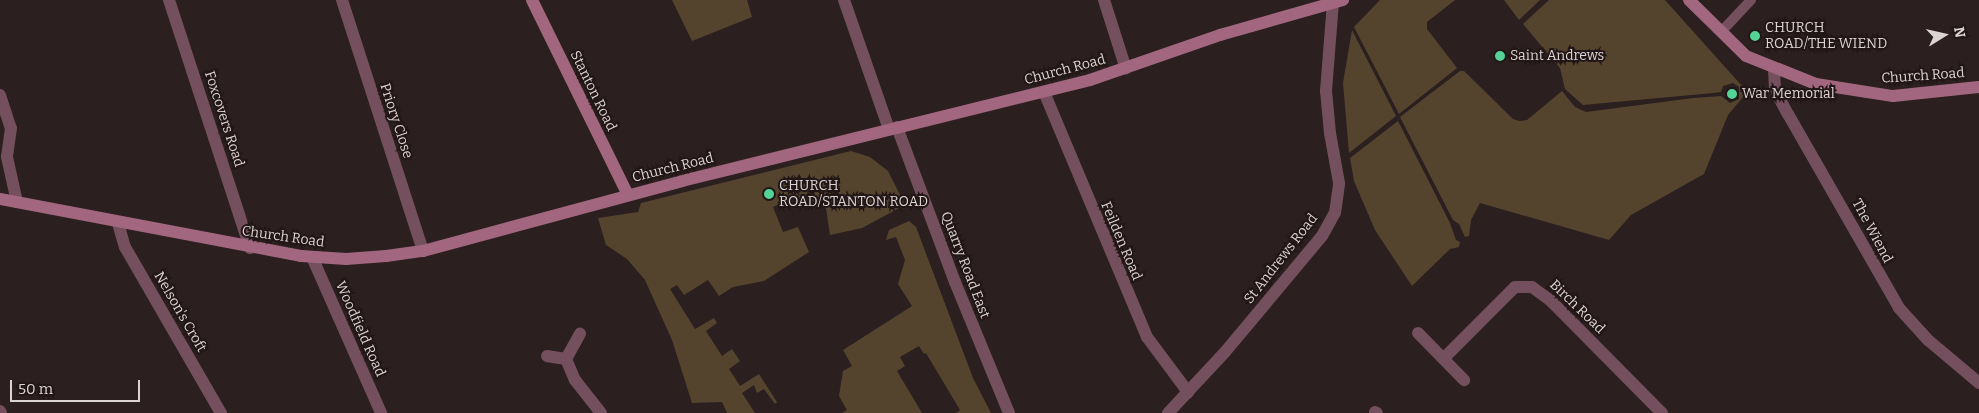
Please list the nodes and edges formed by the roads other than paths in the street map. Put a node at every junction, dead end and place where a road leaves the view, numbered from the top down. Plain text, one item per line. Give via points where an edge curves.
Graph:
1 (169, 0) edge
2 (342, 0) edge
3 (532, 0) edge
4 (844, 0) edge
5 (1104, 0) edge
6 (1689, 0) edge
7 (1750, 0) edge
8 (1338, 2) edge
9 (1721, 32) junction
10 (1126, 69) junction
11 (1774, 70) junction
12 (1979, 87) edge
13 (1044, 92) junction
14 (0, 95) edge
15 (893, 128) junction
16 (628, 195) junction
17 (0, 199) edge
18 (17, 202) junction
19 (118, 223) junction
20 (250, 248) junction
21 (422, 250) junction
22 (312, 257) junction
23 (1418, 333) dead end
24 (580, 334) dead end
25 (547, 356) dead end
26 (1444, 358) junction
27 (566, 359) junction
28 (1464, 380) dead end
29 (1979, 383) edge
30 (1188, 392) junction
31 (221, 413) edge
32 (381, 413) edge
33 (601, 413) edge
34 (1009, 413) edge
35 (1168, 413) edge
36 (1662, 413) edge

1 - 20 street, Foxcovers Road
2 - 21 street, Priory Close
3 - 16 main road, Stanton Road
4 - 15 street, Quarry Road East
5 - 10 street
6 - 9 main road, Church Road
7 - 9 lane
8 - 10 main road, Church Road via 1220,35
8 - 30 street, St Andrews Road via 1326,92 1339,183 1335,213 1322,236
9 - 11 main road, Church Road via 1746,56
10 - 13 main road, Church Road
11 - 12 main road, Church Road via 1816,84 1893,96
11 - 29 street, The Wiend via 1775,90 1899,308 1928,340
13 - 15 main road, Church Road
13 - 30 street, Feilden Road via 1147,337
14 - 18 street via 11,128 7,157
15 - 16 main road, Church Road
15 - 34 street, Quarry Road East
16 - 21 main road, Church Road
17 - 18 main road, Church Road
18 - 19 main road, Church Road
19 - 20 main road, Church Road
19 - 31 street, Nelson's Croft via 125,246
20 - 22 main road, Church Road
21 - 22 main road, Church Road via 346,259
22 - 32 street, Woodfield Road
23 - 26 street
24 - 27 street
25 - 27 street
26 - 28 street
26 - 36 street, Birch Road via 1515,287 1532,287 1551,301
27 - 33 street via 575,380
30 - 35 street, St Andrews Road

